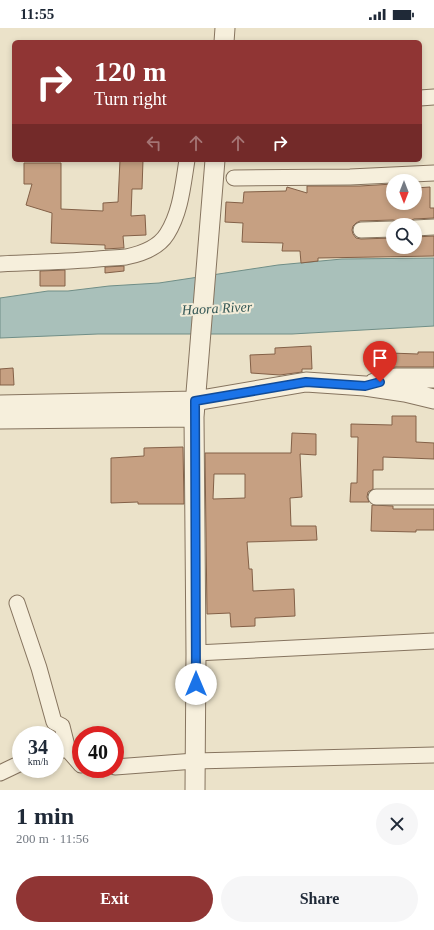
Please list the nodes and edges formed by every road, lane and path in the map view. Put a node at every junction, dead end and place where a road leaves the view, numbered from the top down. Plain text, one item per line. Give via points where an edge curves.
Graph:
1 (434, 97) edge
2 (422, 98) edge
3 (187, 162) edge
4 (215, 162) edge
5 (434, 173) edge
6 (234, 178) dead end
7 (422, 228) edge
8 (434, 228) edge
9 (386, 229) edge
10 (361, 230) dead end
11 (0, 264) edge
12 (434, 378) edge
13 (365, 386) junction
14 (434, 399) edge
15 (0, 405) edge
16 (194, 409) junction
17 (0, 419) edge
18 (434, 497) edge
19 (376, 498) dead end
20 (16, 603) dead end
21 (434, 641) edge
22 (196, 653) junction
23 (62, 726) edge
24 (64, 752) edge
25 (434, 755) edge
26 (72, 758) edge
27 (195, 760) junction
28 (124, 766) edge
29 (12, 767) edge
30 (0, 773) edge
31 (195, 790) edge

1 - 2 street
3 - 11 street via 175,218 167,235 158,245 126,256
4 - 16 street
5 - 6 street
7 - 8 street
9 - 10 street
12 - 13 street via 396,378
13 - 14 street
13 - 16 street via 306,382
15 - 16 street
16 - 17 street
16 - 22 street
18 - 19 street
20 - 23 street via 40,668 54,722
21 - 22 street
22 - 27 street
24 - 26 street
25 - 27 street
27 - 28 street
27 - 31 street
29 - 30 street

